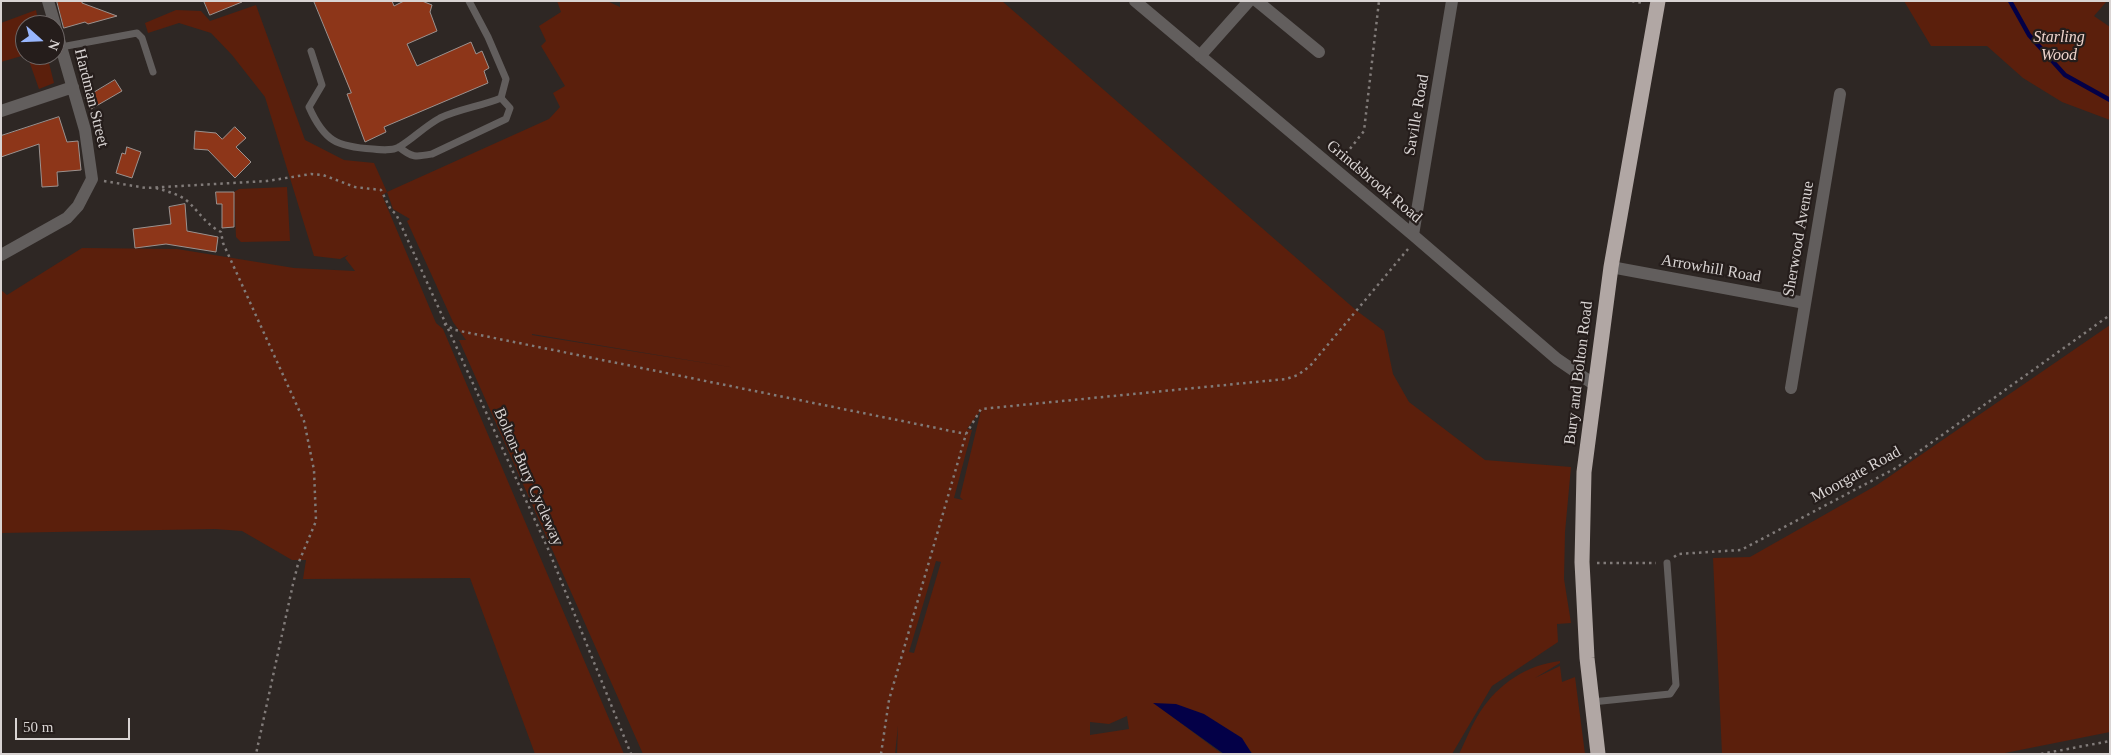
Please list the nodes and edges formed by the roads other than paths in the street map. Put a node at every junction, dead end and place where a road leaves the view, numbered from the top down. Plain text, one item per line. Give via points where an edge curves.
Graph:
1 (48, 1) edge
2 (469, 1) edge
3 (1135, 1) edge
4 (1249, 1) edge
5 (1257, 1) edge
6 (1452, 1) edge
7 (1658, 1) edge
8 (52, 15) edge
9 (65, 46) edge
10 (311, 51) dead end
11 (1319, 52) dead end
12 (1200, 56) junction
13 (65, 60) edge
14 (153, 72) dead end
15 (73, 87) junction
16 (1840, 94) dead end
17 (502, 98) junction
18 (1, 111) edge
19 (398, 147) junction
20 (1415, 237) junction
21 (1, 255) edge
22 (1611, 267) junction
23 (1805, 303) junction
24 (1595, 384) junction
25 (1791, 388) dead end
26 (1667, 563) road end
27 (1592, 702) junction
28 (1598, 754) edge

1 - 8 street, Hardman Street
2 - 17 lane via 506,79
3 - 12 street, Grindsbrook Road
4 - 12 street
5 - 11 street
6 - 20 street, Saville Road
7 - 22 highway, Bury and Bolton Road
9 - 14 lane via 136,33 142,38
10 - 19 lane via 322,85 309,107 322,131 348,148 387,150
12 - 20 street, Grindsbrook Road
13 - 15 street, Hardman Street
15 - 18 street
15 - 21 street, Hardman Street via 85,130 92,179 78,206 67,218
16 - 23 street, Sherwood Avenue
17 - 19 lane via 441,118
17 - 19 lane via 510,108 506,120 432,154 409,156
20 - 24 street, Grindsbrook Road via 1557,359
22 - 23 street, Arrowhill Road
22 - 24 highway, Bury and Bolton Road
23 - 25 street, Sherwood Avenue
24 - 27 highway, Bury and Bolton Road via 1584,472 1582,562
26 - 27 lane via 1676,685 1670,694
27 - 28 highway, Bury and Bolton Road

